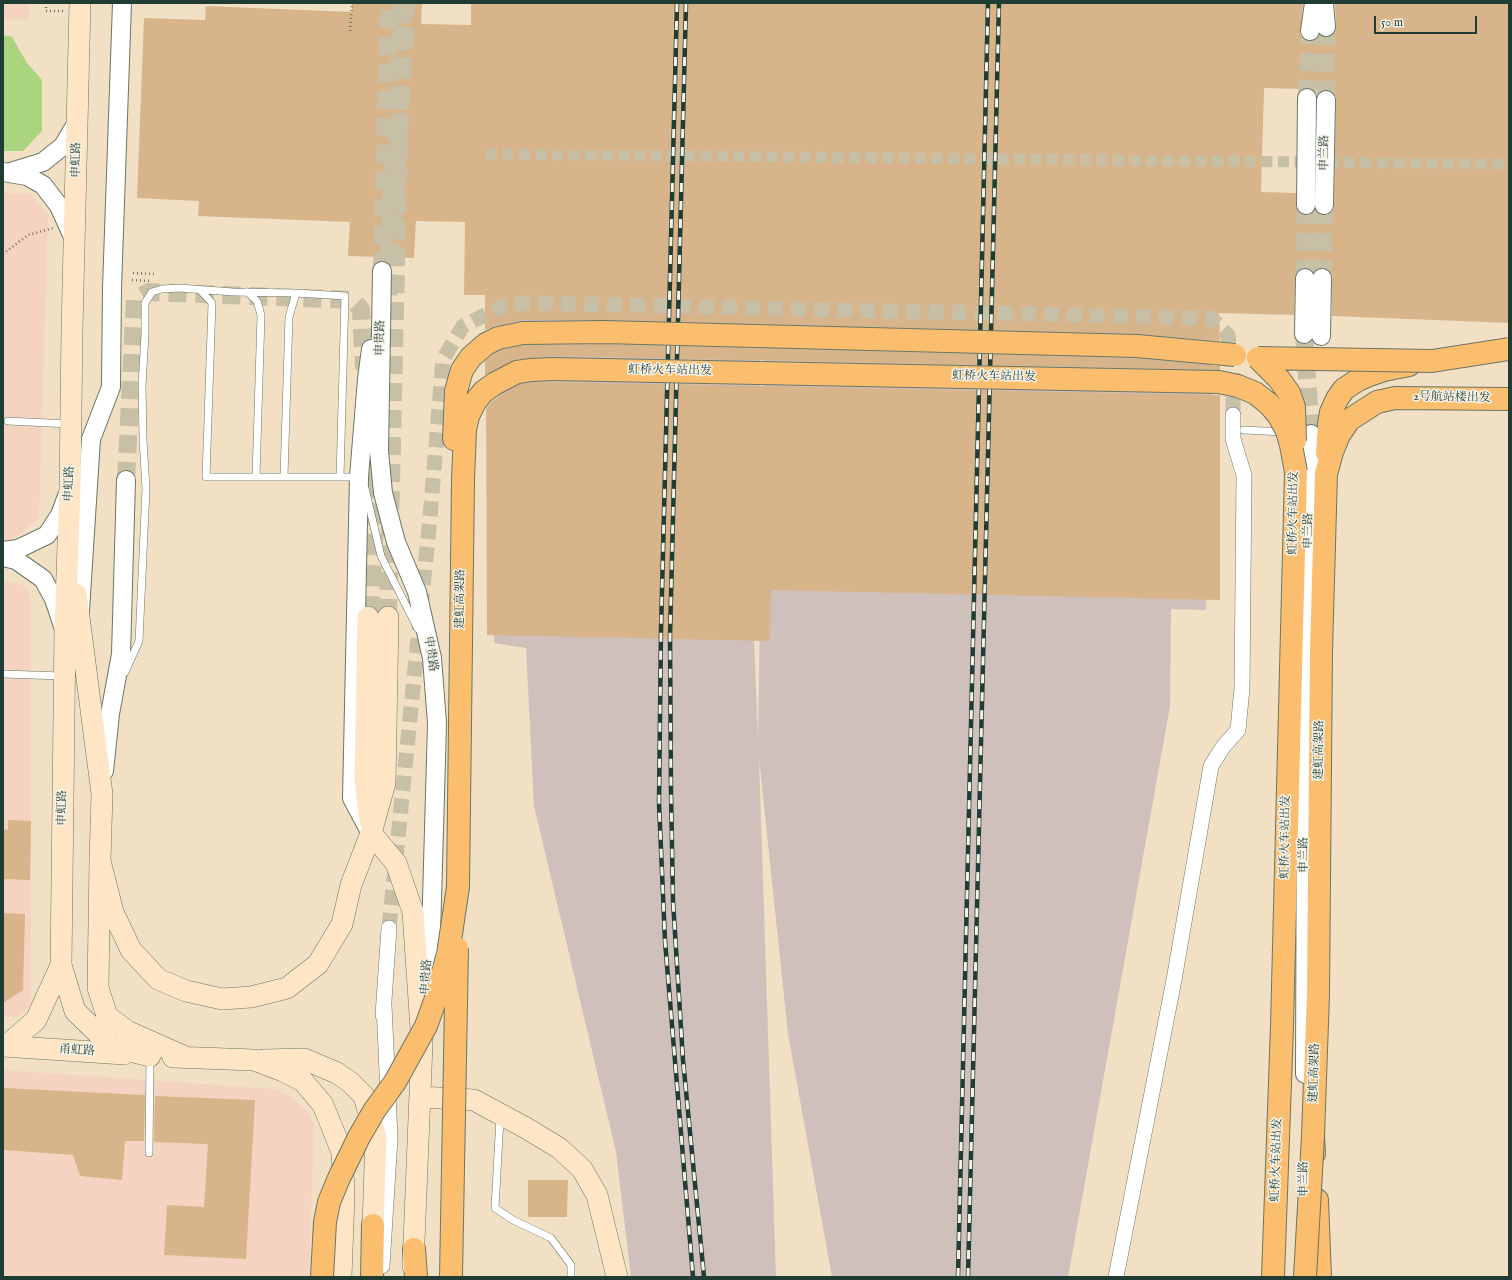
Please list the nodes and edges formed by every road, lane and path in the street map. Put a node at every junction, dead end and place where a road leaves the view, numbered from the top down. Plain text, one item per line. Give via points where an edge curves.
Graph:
1 (46, 3) edge
2 (80, 3) edge
3 (122, 3) edge
4 (352, 3) edge
5 (1314, 3) edge
6 (1324, 3) edge
7 (46, 11) dead end
8 (350, 31) dead end
9 (1307, 98) tunnel mouth
10 (1326, 100) tunnel mouth
11 (78, 121) junction
12 (6, 172) edge
13 (1306, 205) tunnel mouth
14 (1324, 205) tunnel mouth
15 (71, 233) junction
16 (3, 254) edge
17 (133, 273) dead end
18 (155, 274) dead end
19 (1314, 278) tunnel mouth
20 (132, 280) dead end
21 (155, 281) dead end
22 (200, 290) junction
23 (246, 292) junction
24 (296, 293) junction
25 (1313, 335) tunnel mouth
26 (1509, 349) edge
27 (1258, 358) junction
28 (1432, 361) junction
29 (553, 369) joint
30 (1395, 398) joint
31 (1509, 399) edge
32 (1233, 416) tunnel mouth
33 (8, 421) dead end
34 (72, 424) junction
35 (1244, 430) dead end
36 (1311, 434) joint
37 (1296, 472) junction
38 (1326, 474) junction
39 (256, 477) junction
40 (284, 477) junction
41 (340, 477) junction
42 (359, 477) junction
43 (126, 480) tunnel mouth
44 (462, 480) junction
45 (70, 488) junction
46 (68, 544) junction
47 (3, 551) edge
48 (3, 557) edge
49 (79, 616) junction
50 (368, 617) tunnel mouth
51 (388, 617) tunnel mouth
52 (65, 632) junction
53 (432, 658) junction
54 (3, 674) edge
55 (64, 676) junction
56 (114, 695) junction
57 (102, 794) junction
58 (371, 833) junction
59 (100, 861) junction
60 (458, 887) junction
61 (389, 928) tunnel mouth
62 (61, 965) junction
63 (384, 1005) junction
64 (422, 1044) junction
65 (4, 1046) edge
66 (150, 1056) junction
67 (188, 1058) junction
68 (254, 1060) junction
69 (420, 1098) junction
70 (501, 1114) junction
71 (1313, 1136) junction
72 (376, 1138) junction
73 (148, 1154) dead end
74 (373, 1225) joint
75 (414, 1249) junction
76 (451, 1275) edge
77 (322, 1277) edge
78 (342, 1277) edge
79 (372, 1277) edge
80 (382, 1277) edge
81 (412, 1277) edge
82 (416, 1277) edge
83 (571, 1277) edge
84 (617, 1277) edge
85 (1116, 1277) edge
86 (1273, 1277) edge
87 (1305, 1277) edge
88 (1320, 1277) edge

1 - 7 path
2 - 11 main road, 申虹路
3 - 49 street via 112,280 111,387 91,439
4 - 8 path
5 - 6 street via 1318,29
9 - 13 street
10 - 14 street, 申兰路
11 - 12 street via 63,146 43,162
11 - 15 main road, 申虹路
12 - 15 street via 27,176 43,185 59,206
15 - 16 path via 28,235
15 - 34 main road, 申虹路
17 - 18 path
19 - 25 street
20 - 21 path
22 - 23 lane
22 - 39 lane via 212,303 206,476
22 - 56 lane via 162,289 152,292 145,304 142,386 146,489 139,640
23 - 24 lane
23 - 39 lane via 257,301 261,316
24 - 40 lane via 289,317
24 - 41 lane via 345,296
26 - 28 highway, bridge
27 - 28 highway, bridge
27 - 37 highway, bridge via 1279,379 1289,393 1294,407
27 - 44 highway, bridge via 1137,346 604,332 523,333 498,338 486,344 471,357 462,370 456,391 454,450
28 - 38 highway, bridge via 1378,372 1344,389 1331,412 1328,424
29 - 37 highway, 虹桥火车站出发, bridge via 1219,382 1255,393 1269,404 1287,431
29 - 44 highway, 建虹高架路 via 517,372 483,392 468,416
30 - 31 highway, 2号航站楼出发
30 - 38 highway, 建虹高架路 via 1377,402 1350,420 1339,435
32 - 85 street via 1233,439 1244,475 1242,688 1238,730 1211,766 1174,980
33 - 34 lane
34 - 45 main road, 申虹路
35 - 36 lane
36 - 87 street, 申兰路 via 1306,769
37 - 86 highway, 虹桥火车站出发 via 1282,1034
38 - 71 highway, 建虹高架路 via 1321,652 1318,994
39 - 40 lane
40 - 41 lane
41 - 42 lane
42 - 53 lane via 364,481 381,556
42 - 53 street, 申贵路 via 367,379 382,271 379,451 383,493 396,542 417,592
42 - 58 street via 352,798
43 - 56 street via 121,654
44 - 60 highway, 建虹高架路
45 - 46 main road, 申虹路
45 - 47 street via 60,515 47,535 18,549
46 - 49 main road
46 - 52 main road, 申虹路
48 - 52 street via 16,560 43,579 54,599
49 - 57 main road
50 - 58 main road via 365,778
51 - 58 main road via 386,783
52 - 55 main road, 申虹路
53 - 64 street, 申贵路 via 437,731 431,935
54 - 55 lane
55 - 62 main road, 申虹路
56 - 57 street
57 - 59 main road
58 - 59 main road via 351,885 342,924 318,964 287,988 251,997 222,999 186,991 158,979 131,950 113,912
58 - 64 main road, 申贵路 via 396,863 413,912
59 - 67 main road via 98,988 107,1016 127,1031
60 - 76 highway, bridge
60 - 77 highway, bridge via 448,954 426,1026 395,1082 359,1137 329,1202 325,1222
61 - 63 street
62 - 65 main road, 申虹路 via 36,1020
62 - 66 main road, 申虹路 via 75,1011 111,1046
63 - 72 street
63 - 80 street via 390,1138
64 - 69 main road, 申贵路
65 - 66 main road, 甬虹路
66 - 67 main road
66 - 73 lane
67 - 68 main road
68 - 72 main road via 304,1059 337,1073 364,1096
68 - 78 main road via 304,1081 323,1105 334,1132 342,1152
69 - 70 main road via 474,1100
69 - 75 main road, 申贵路
70 - 83 lane via 495,1208 513,1220 551,1238 571,1265
70 - 84 main road via 559,1148 582,1169 597,1195
71 - 87 highway, bridge
71 - 88 highway, bridge
72 - 74 main road
74 - 79 highway
75 - 81 main road, 申贵路
75 - 82 highway

